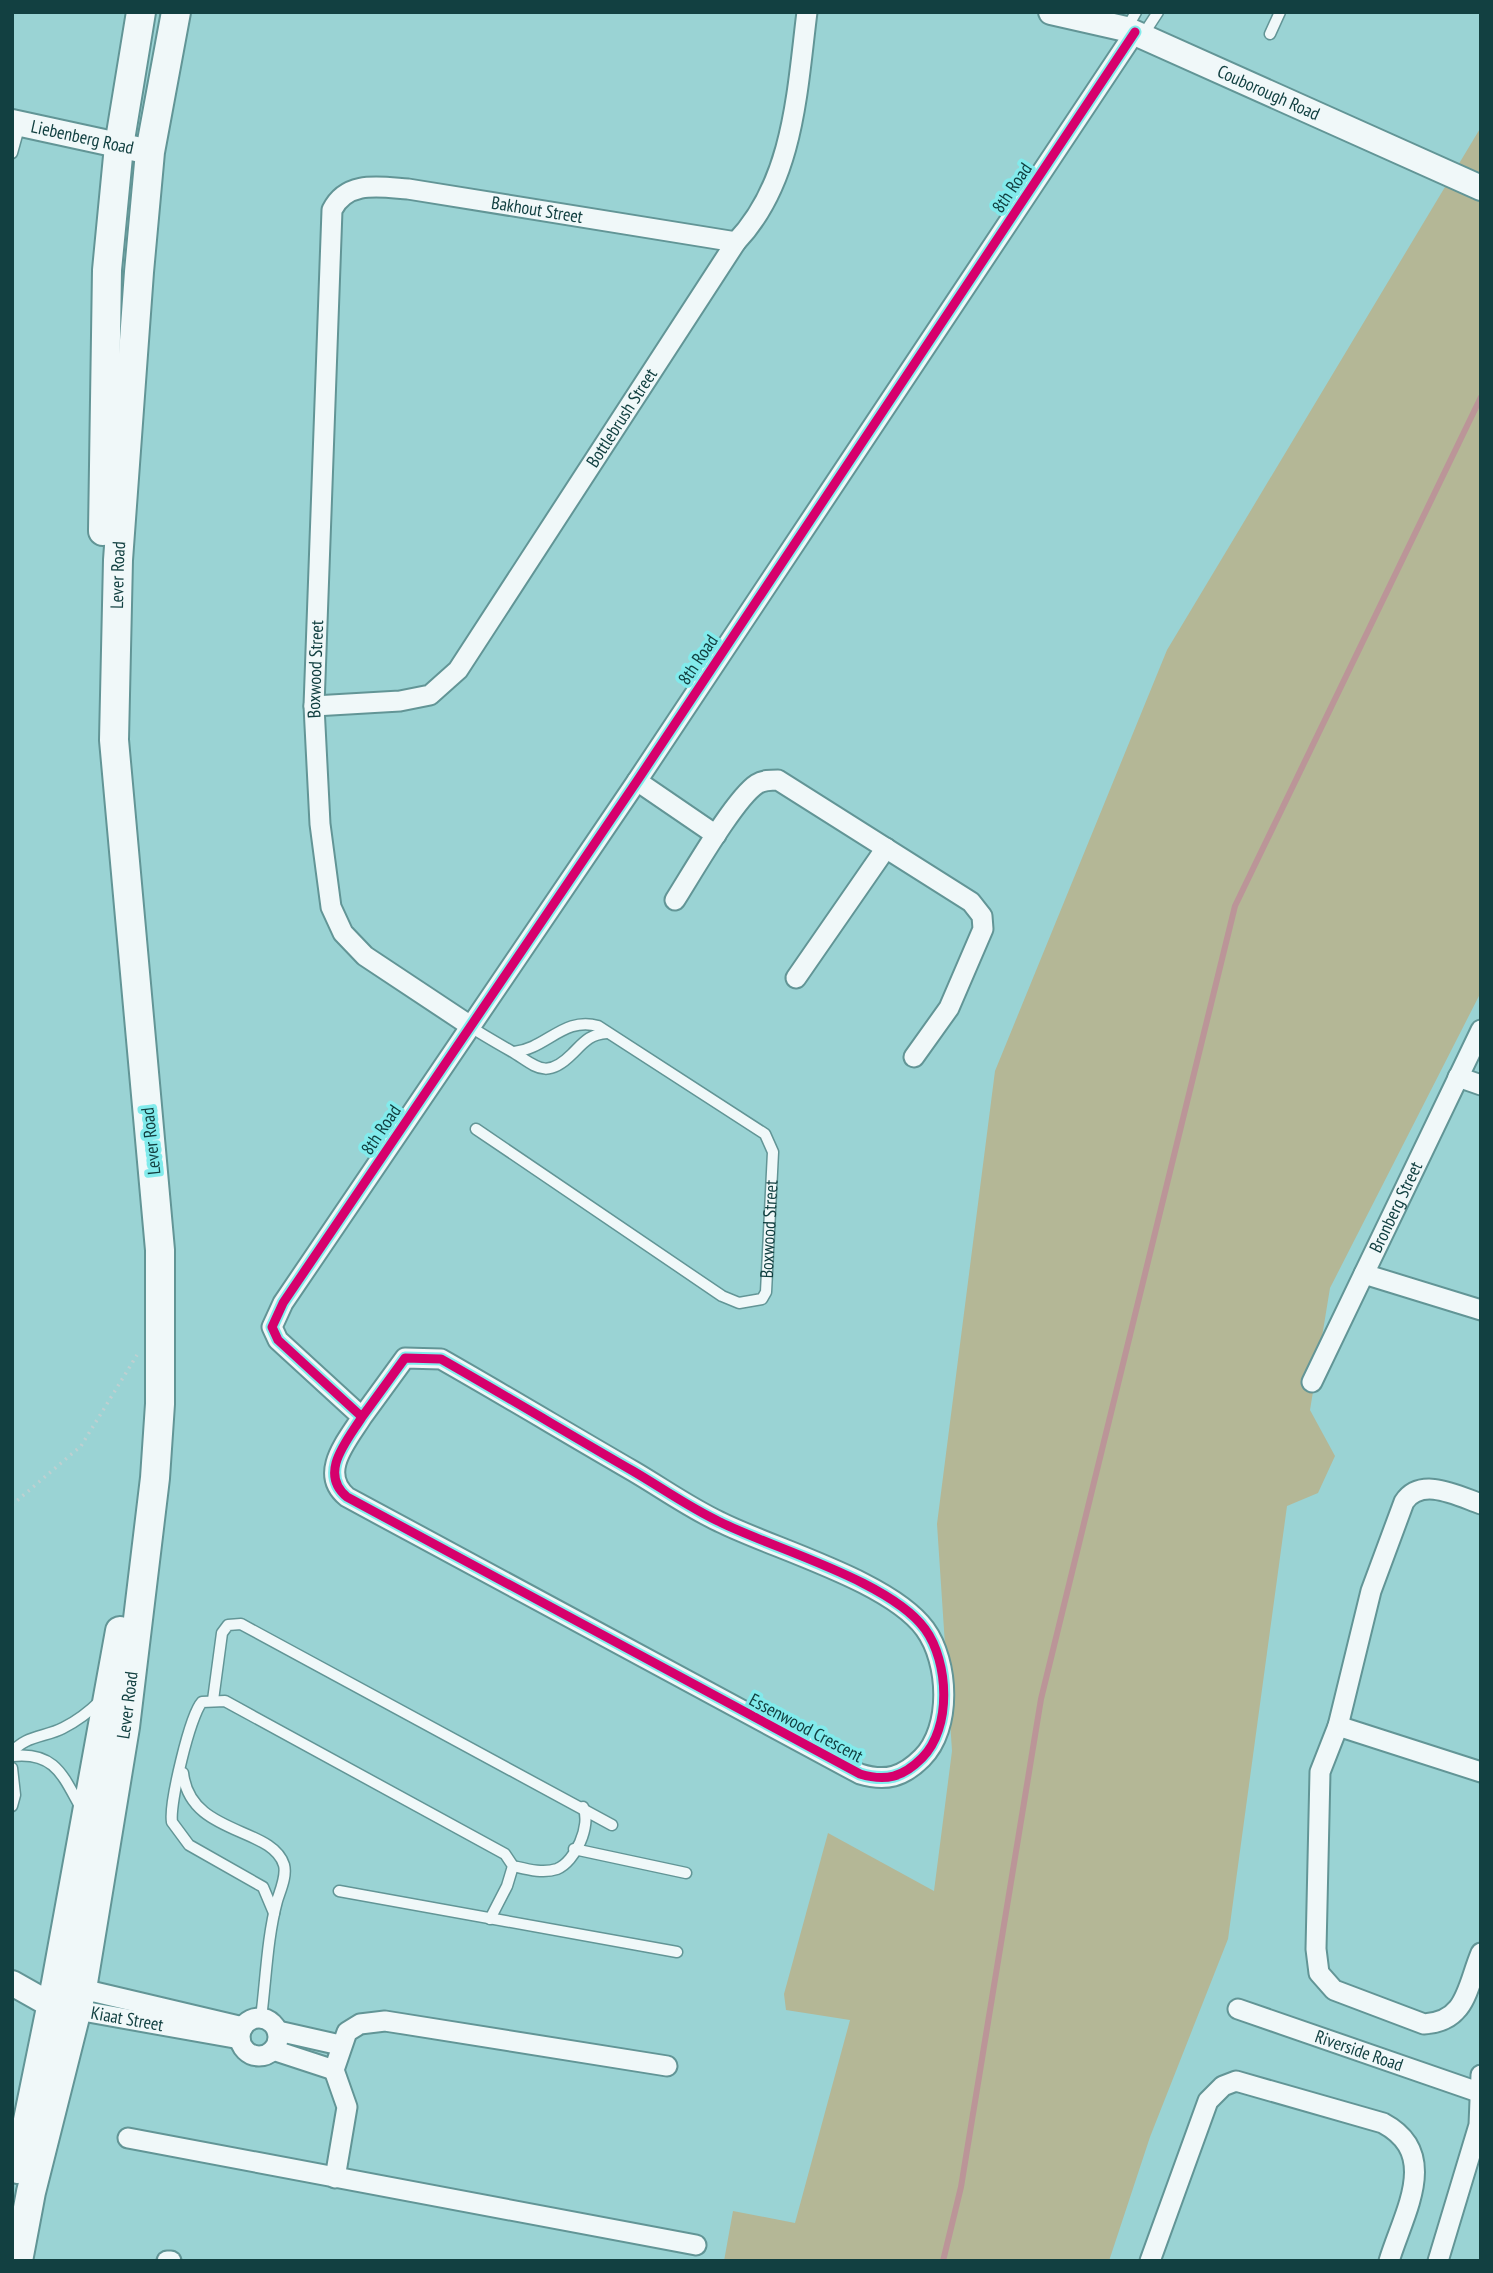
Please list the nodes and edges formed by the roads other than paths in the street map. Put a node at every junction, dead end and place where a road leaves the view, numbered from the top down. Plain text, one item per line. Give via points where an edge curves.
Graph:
1 (141, 12) edge
2 (176, 12) edge
3 (807, 12) edge
4 (1051, 12) edge
5 (1158, 12) edge
6 (1280, 12) edge
7 (1135, 28) edge
8 (1270, 34) dead end
9 (16, 123) edge
10 (119, 146) junction
11 (150, 152) junction
12 (12, 153) edge
13 (1481, 188) edge
14 (341, 197) joint
15 (736, 242) junction
16 (314, 706) junction
17 (637, 781) junction
18 (716, 835) junction
19 (886, 848) junction
20 (675, 900) dead end
21 (796, 978) dead end
22 (469, 1025) junction
23 (1481, 1030) edge
24 (608, 1032) junction
25 (514, 1052) junction
26 (914, 1057) dead end
27 (1458, 1077) junction
28 (1481, 1084) edge
29 (476, 1129) dead end
30 (1364, 1274) junction
31 (1481, 1311) edge
32 (1312, 1382) dead end
33 (362, 1417) junction
34 (1481, 1504) edge
35 (107, 1693) junction
36 (213, 1700) junction
37 (1338, 1726) junction
38 (12, 1755) edge
39 (12, 1768) edge
40 (182, 1768) junction
41 (1481, 1772) edge
42 (12, 1806) edge
43 (583, 1807) junction
44 (85, 1814) junction
45 (612, 1825) dead end
46 (575, 1849) junction
47 (513, 1866) junction
48 (686, 1873) dead end
49 (339, 1891) dead end
50 (274, 1913) junction
51 (491, 1919) junction
52 (677, 1952) dead end
53 (1481, 1953) edge
54 (15, 1984) edge
55 (67, 1997) junction
56 (1238, 2009) dead end
57 (248, 2028) junction
58 (278, 2031) junction
59 (340, 2045) junction
60 (273, 2050) junction
61 (667, 2066) dead end
62 (334, 2070) junction
63 (1480, 2087) edge
64 (1480, 2124) edge
65 (128, 2138) dead end
66 (335, 2178) junction
67 (12, 2199) edge
68 (696, 2245) dead end
69 (18, 2261) edge
70 (1150, 2261) edge
71 (1389, 2261) edge
72 (1438, 2261) edge

1 - 10 main road, Lever Road
2 - 11 main road, Lever Road
3 - 15 street, Bottlebrush Street via 784,158 761,209
4 - 7 street, Couborough Road
5 - 7 lane
6 - 8 lane
7 - 13 street, Couborough Road
7 - 17 street, 8th Road
9 - 10 street, Liebenberg Road
9 - 12 lane
10 - 11 street, Liebenberg Road
10 - 35 main road, Lever Road via 106,284 104,742 154,1326 141,1521
11 - 55 main road, Lever Road via 118,560 114,740 160,1250 160,1404 152,1520 125,1727
14 - 15 street, Bakhout Street via 361,187 408,189
14 - 16 street, Boxwood Street via 330,220
15 - 16 street, Bottlebrush Street via 458,670 430,695
16 - 22 street, Boxwood Street via 320,824 337,924 365,956
17 - 18 street
17 - 22 street, 8th Road
18 - 19 street via 757,784 778,780
18 - 20 street
19 - 21 street
19 - 26 street via 971,902 984,922 949,1008
22 - 25 lane, Boxwood Street
22 - 33 street, 8th Road via 273,1319 273,1335
23 - 27 street, Bronberg Street
24 - 25 lane, Boxwood Street via 579,1023 564,1027 527,1051
24 - 25 lane, Boxwood Street via 591,1035 554,1066 530,1066
24 - 29 lane, Boxwood Street via 760,1130 770,1142 774,1152 768,1277 762,1299 747,1304 722,1296
27 - 28 street
27 - 30 street, Bronberg Street
30 - 31 street
30 - 32 street, Bronberg Street
33 - 33 street, Essenwood Crescent via 333,1471 334,1483 347,1497 860,1774 886,1780 899,1775 914,1766 937,1739 942,1676 932,1642 925,1629 885,1595 720,1522 442,1359 405,1358
34 - 37 street via 1430,1489 1414,1491 1404,1502 1371,1591
35 - 38 lane via 79,1719 27,1741
35 - 44 main road, Lever Road
36 - 40 lane via 202,1702 192,1717
36 - 43 lane via 222,1633 228,1625 241,1624
36 - 47 lane via 225,1701 282,1730 495,1848
37 - 41 street
37 - 53 street via 1320,1772 1319,1973 1334,1990 1424,2024 1439,2023 1461,2007
38 - 44 lane via 35,1756 53,1764
39 - 42 lane
40 - 50 lane via 170,1812 179,1835 263,1887
40 - 50 lane via 185,1791 193,1805 269,1848 284,1862
43 - 45 lane
43 - 46 lane via 587,1822
44 - 55 main road, Lever Road
46 - 47 lane via 556,1869
46 - 48 lane
47 - 51 lane
49 - 51 lane
50 - 57 lane
51 - 52 lane
54 - 55 street, Kiaat Street
55 - 57 street, Kiaat Street
55 - 67 main road, Lever Road
55 - 69 main road, Lever Road
56 - 63 street, Riverside Road
57 - 58 street via 269,2021
57 - 60 street via 249,2053 266,2055
58 - 59 street
58 - 60 street
59 - 61 street via 353,2028 385,2021
59 - 62 street
60 - 62 street
62 - 66 street via 347,2107
63 - 64 street
64 - 72 street
65 - 66 street
66 - 68 street
70 - 71 street via 1208,2101 1236,2081 1383,2123 1410,2145 1416,2160 1414,2184

